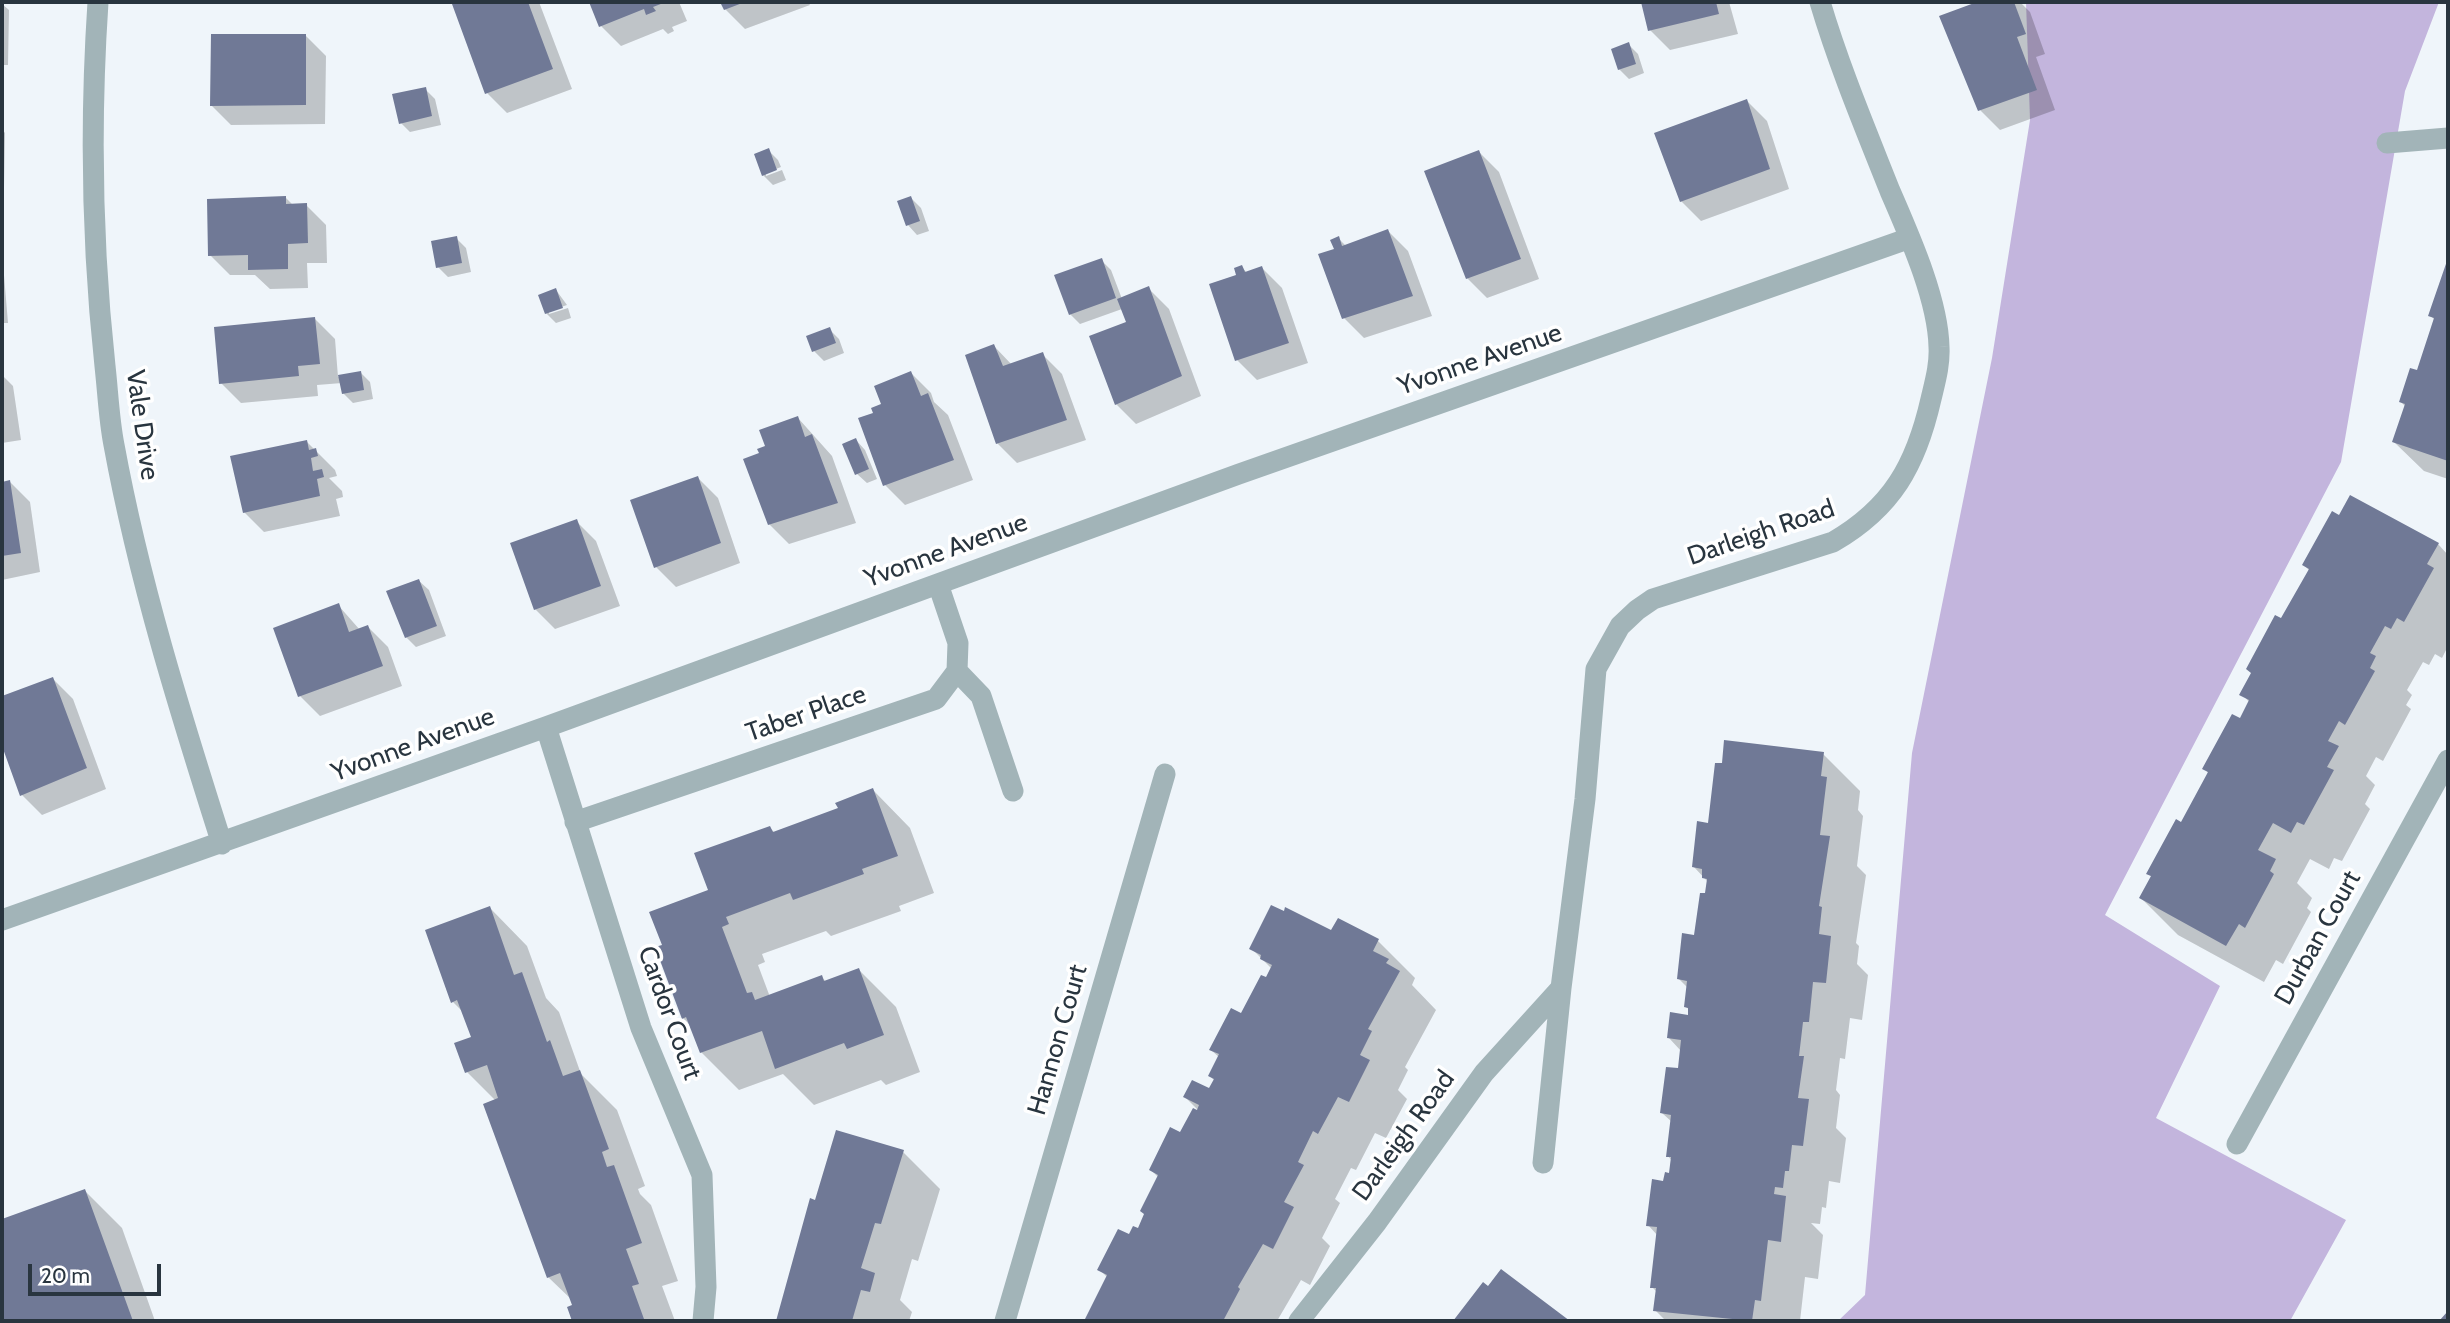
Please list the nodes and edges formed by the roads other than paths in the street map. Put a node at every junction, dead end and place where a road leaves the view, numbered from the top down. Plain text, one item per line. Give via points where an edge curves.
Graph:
1 (98, 2) edge
2 (1820, 2) edge
3 (2448, 138) edge
4 (2387, 143) dead end
5 (1910, 238) junction
6 (938, 584) junction
7 (957, 671) junction
8 (546, 727) junction
9 (2448, 760) edge
10 (1165, 774) dead end
11 (1013, 791) dead end
12 (575, 822) junction
13 (222, 844) junction
14 (2, 920) edge
15 (1561, 988) junction
16 (2237, 1144) dead end
17 (1543, 1163) dead end
18 (703, 1321) edge
19 (1006, 1321) edge
20 (1299, 1321) edge

1 - 13 street, Vale Drive via 95,215 113,443 152,614
2 - 5 street, Darleigh Road via 1836,55
3 - 4 street
5 - 6 street, Yvonne Avenue
5 - 15 street, Darleigh Road via 1934,312 1939,346 1924,433 1900,484 1856,529 1833,542 1653,599 1620,626 1596,669
6 - 7 street via 958,643
6 - 8 street, Yvonne Avenue
7 - 11 street via 981,696
7 - 12 street, Taber Place via 936,699
8 - 12 street, Cardor Court
8 - 13 street, Yvonne Avenue
9 - 16 street, Durban Court
10 - 19 street, Hannon Court
12 - 18 street, Cardor Court via 641,1028 702,1175
13 - 14 street, Yvonne Avenue
15 - 17 street, Darleigh Road
15 - 20 street, Darleigh Road via 1485,1073

